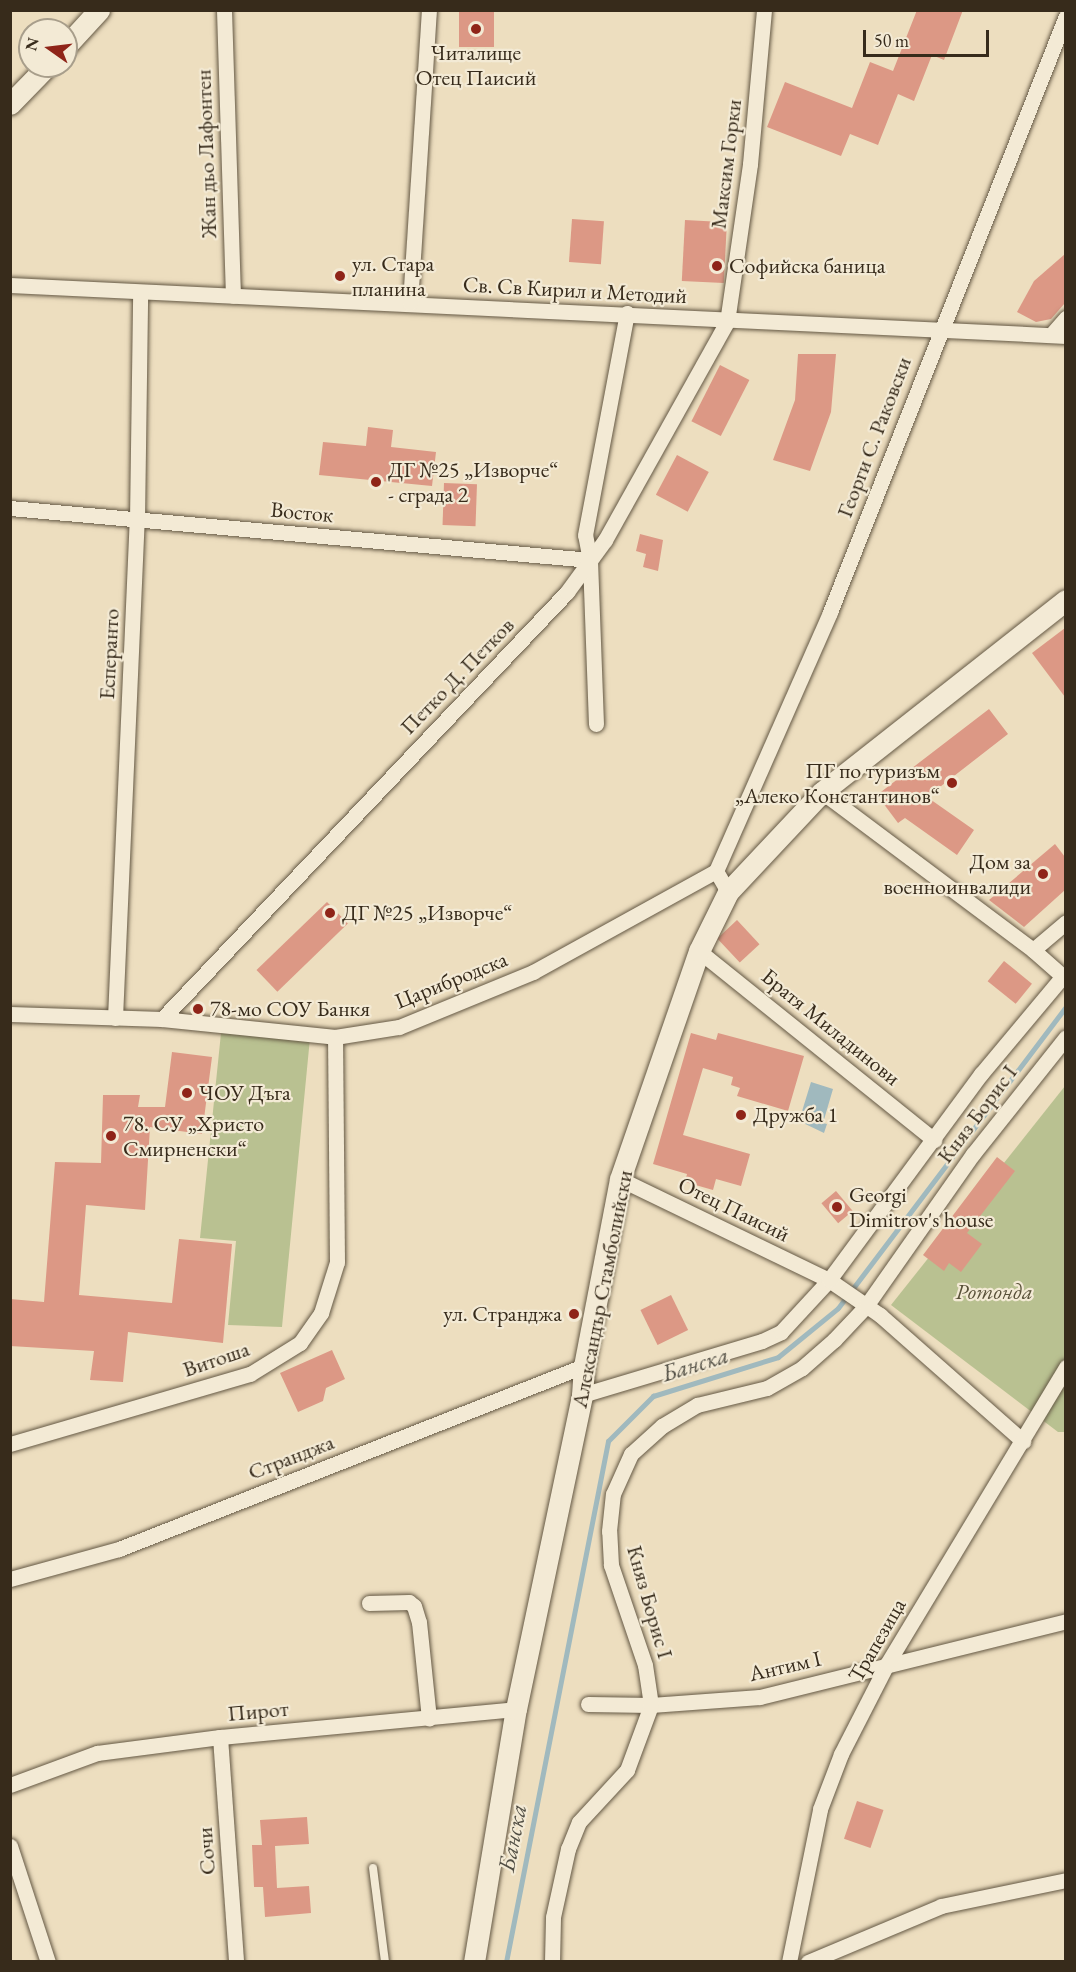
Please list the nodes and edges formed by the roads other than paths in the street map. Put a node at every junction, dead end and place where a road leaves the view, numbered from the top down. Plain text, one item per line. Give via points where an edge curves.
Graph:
1 (99, 10) edge
2 (224, 10) edge
3 (429, 10) edge
4 (764, 10) edge
5 (1065, 15) edge
6 (78, 33) edge
7 (35, 78) edge
8 (10, 104) edge
9 (10, 285) edge
10 (140, 292) junction
11 (233, 296) junction
12 (410, 303) junction
13 (627, 313) junction
14 (1065, 318) edge
15 (727, 322) junction
16 (940, 329) junction
17 (1058, 335) edge
18 (10, 508) edge
19 (137, 520) junction
20 (590, 560) junction
21 (1065, 600) edge
22 (596, 724) dead end
23 (822, 792) junction
24 (716, 871) junction
25 (728, 892) junction
26 (1065, 922) edge
27 (1033, 950) junction
28 (699, 951) junction
29 (1064, 978) edge
30 (10, 1014) edge
31 (115, 1018) junction
32 (162, 1019) junction
33 (335, 1037) junction
34 (1065, 1037) edge
35 (934, 1140) junction
36 (620, 1179) junction
37 (835, 1284) junction
38 (864, 1305) junction
39 (584, 1366) junction
40 (1065, 1367) edge
41 (582, 1395) junction
42 (1023, 1441) junction
43 (10, 1444) edge
44 (10, 1579) edge
45 (369, 1603) dead end
46 (1065, 1621) edge
47 (887, 1664) junction
48 (588, 1704) dead end
49 (651, 1705) junction
50 (516, 1709) junction
51 (429, 1718) junction
52 (220, 1737) junction
53 (10, 1785) edge
54 (10, 1846) edge
55 (373, 1868) dead end
56 (1065, 1880) edge
57 (48, 1962) edge
58 (236, 1962) edge
59 (385, 1962) edge
60 (474, 1962) edge
61 (552, 1962) edge
62 (789, 1962) edge
63 (808, 1962) edge

1 - 6 street
2 - 11 street, Жан дьо Лафонтен
3 - 12 street
4 - 15 street, Максим Горки via 750,164
5 - 16 street, Георги С. Раковски
7 - 8 street
9 - 10 street, Св. Св Кирил и Методий
10 - 11 street, Св. Св Кирил и Методий
10 - 19 street, Есперанто
11 - 12 street, Св. Св Кирил и Методий
12 - 13 street, Св. Св Кирил и Методий
13 - 15 street, Св. Св Кирил и Методий
13 - 20 street via 585,535
14 - 17 street
15 - 16 street, Св. Св Кирил и Методий
15 - 20 street, Петко Д. Петков
16 - 17 street, Св. Св Кирил и Методий
16 - 24 street, Георги С. Раковски via 830,612
18 - 19 street, Восток
19 - 20 street, Восток
19 - 31 street, Есперанто
20 - 22 street
20 - 32 street, Петко Д. Петков via 567,592
21 - 23 street, Александър Стамболийски
23 - 25 street, Александър Стамболийски
23 - 27 street
24 - 25 street
24 - 33 street, Царибродска via 533,972 399,1027
25 - 28 street, Александър Стамболийски
26 - 27 street
27 - 29 street
28 - 35 street, Братя Миладинови
28 - 36 street, Александър Стамболийски
29 - 35 street, Княз Борис I via 981,1074
30 - 31 street, Царибродска
31 - 32 street, Царибродска
32 - 33 street, Царибродска
33 - 43 street, Витоша via 337,1262 321,1313 300,1343 250,1374
34 - 38 street, Княз Борис I via 973,1154
35 - 37 street, Княз Борис I
36 - 37 street, Отец Паисий
36 - 39 street, Александър Стамболийски
37 - 38 street, Отец Паисий
37 - 41 street, Княз Борис I via 781,1332 762,1341
38 - 42 street
38 - 49 street, Княз Борис I via 802,1368 767,1388 697,1405 662,1426 631,1454 613,1494 611,1565 645,1665
39 - 41 street, Александър Стамболийски
39 - 44 street, Странджа via 119,1549
40 - 42 street, Трапезица
41 - 50 street, Александър Стамболийски
42 - 47 street, Трапезица
45 - 51 street via 409,1602 414,1606
46 - 47 street, Антим I
47 - 49 street, Антим I via 760,1697
47 - 62 street, Трапезица via 841,1754 819,1809
48 - 49 street, Антим I
49 - 61 street, Княз Борис I via 627,1770 579,1822 568,1850 553,1917
50 - 51 street, Пирот
50 - 60 street, Александър Стамболийски
51 - 52 street, Пирот
52 - 53 street, Пирот via 97,1753
52 - 58 street, Сочи
54 - 57 street
55 - 59 lane
56 - 63 street via 941,1906

